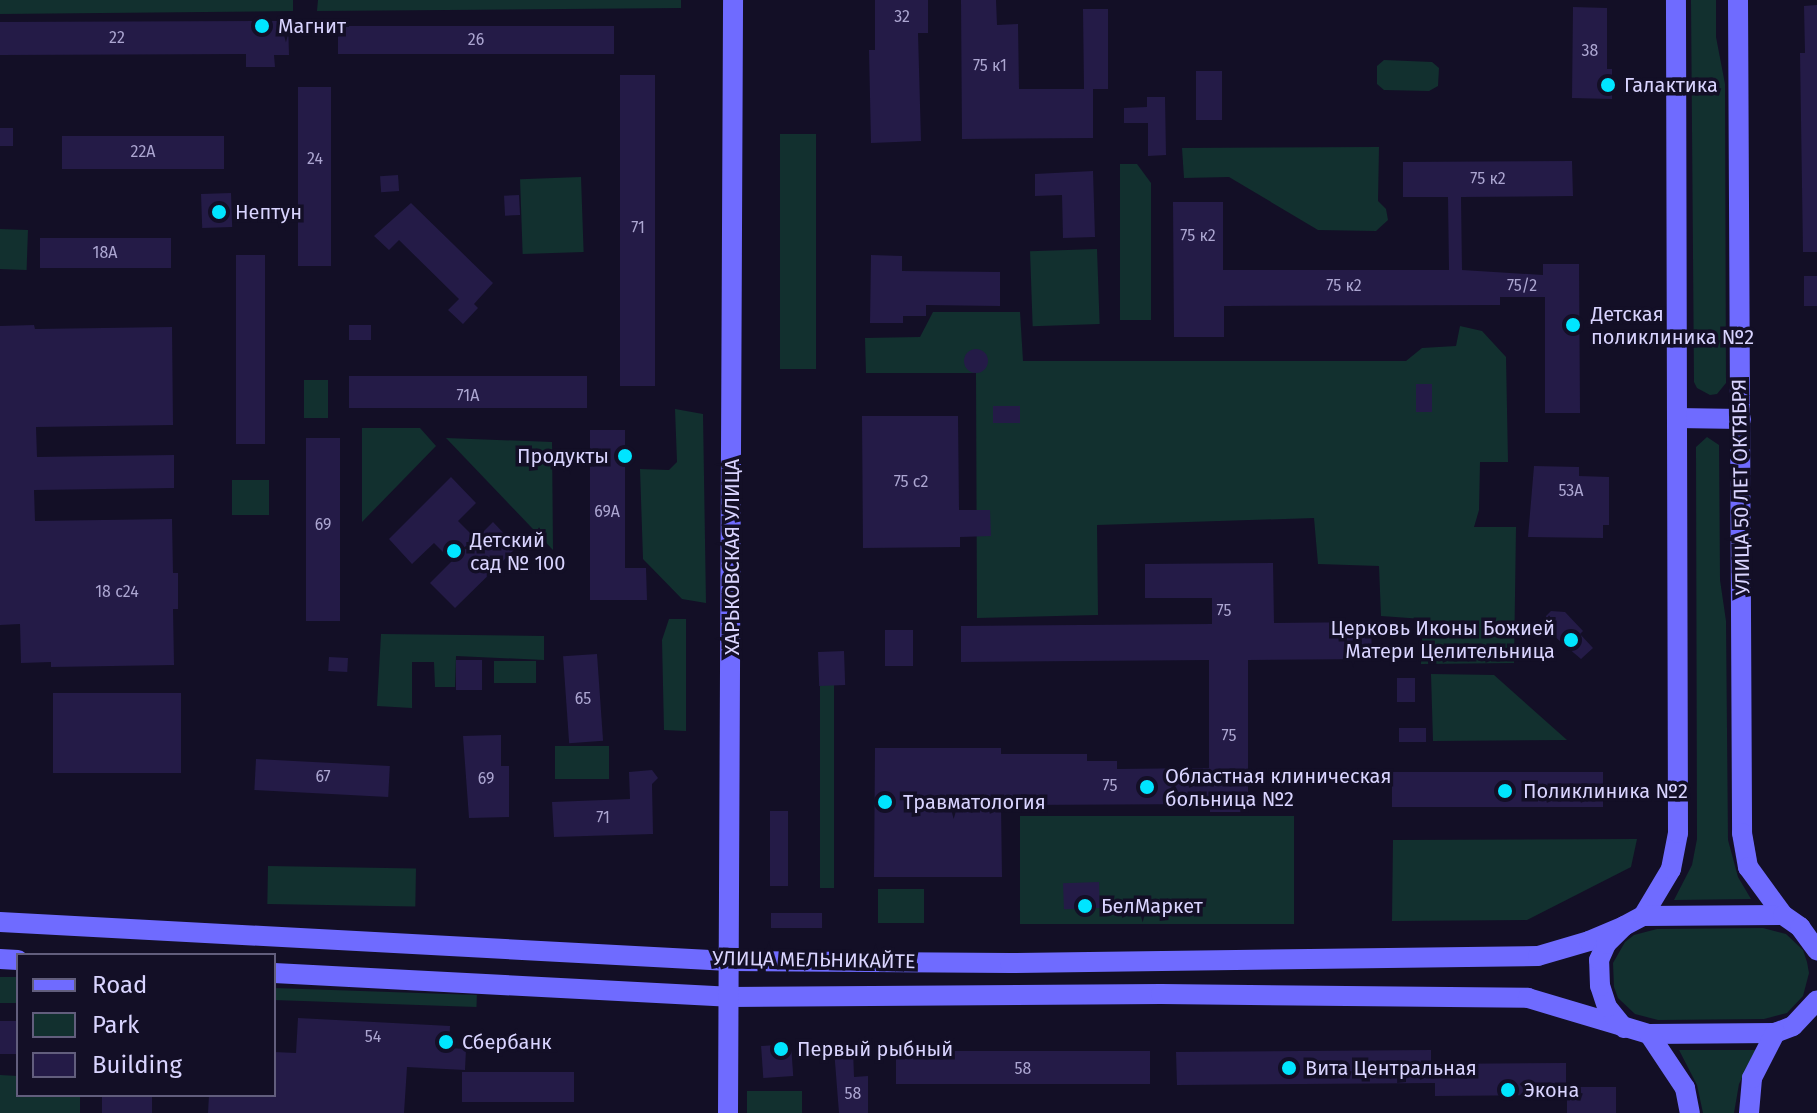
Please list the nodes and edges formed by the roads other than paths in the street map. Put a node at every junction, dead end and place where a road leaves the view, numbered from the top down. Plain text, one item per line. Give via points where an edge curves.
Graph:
1 (733, 0) edge
2 (1676, 0) edge
3 (1738, 0) edge
4 (1677, 418) junction
5 (1741, 419) junction
6 (1643, 916) junction
7 (0, 922) edge
8 (1800, 925) edge
9 (1624, 926) junction
10 (1817, 950) edge
11 (729, 961) junction
12 (945, 962) junction
13 (276, 973) edge
14 (728, 997) junction
15 (944, 997) junction
16 (1817, 1000) edge
17 (1817, 1015) edge
18 (1624, 1028) junction
19 (1784, 1030) junction
20 (1649, 1034) junction
21 (728, 1113) edge
22 (1690, 1113) edge
23 (1749, 1113) edge

1 - 11 main road, ХАРЬКОВСКАЯ УЛИЦА
2 - 4 main road
3 - 5 main road, УЛИЦА 50 ЛЕТ ОКТЯБРЯ
4 - 5 main road
4 - 6 main road via 1678,833 1671,869
5 - 8 main road, УЛИЦА 50 ЛЕТ ОКТЯБРЯ via 1743,848 1748,867
6 - 8 main road
6 - 9 main road, УЛИЦА МЕЛЬНИКАЙТЕ
7 - 11 main road, УЛИЦА МЕЛЬНИКАЙТЕ
8 - 10 main road, УЛИЦА 50 ЛЕТ ОКТЯБРЯ
9 - 12 main road, УЛИЦА МЕЛЬНИКАЙТЕ via 1538,956
9 - 18 main road via 1599,960 1607,1007
11 - 12 main road, УЛИЦА МЕЛЬНИКАЙТЕ
11 - 14 main road, ХАРЬКОВСКАЯ УЛИЦА
12 - 15 main road
13 - 14 main road, УЛИЦА МЕЛЬНИКАЙТЕ
14 - 15 main road, УЛИЦА МЕЛЬНИКАЙТЕ
14 - 21 main road, ХАРЬКОВСКАЯ УЛИЦА
15 - 18 main road, УЛИЦА МЕЛЬНИКАЙТЕ via 1528,998
16 - 19 main road
17 - 19 main road
18 - 20 main road, УЛИЦА МЕЛЬНИКАЙТЕ
19 - 20 main road, УЛИЦА МЕЛЬНИКАЙТЕ
19 - 23 main road via 1752,1078
20 - 22 main road via 1685,1088

